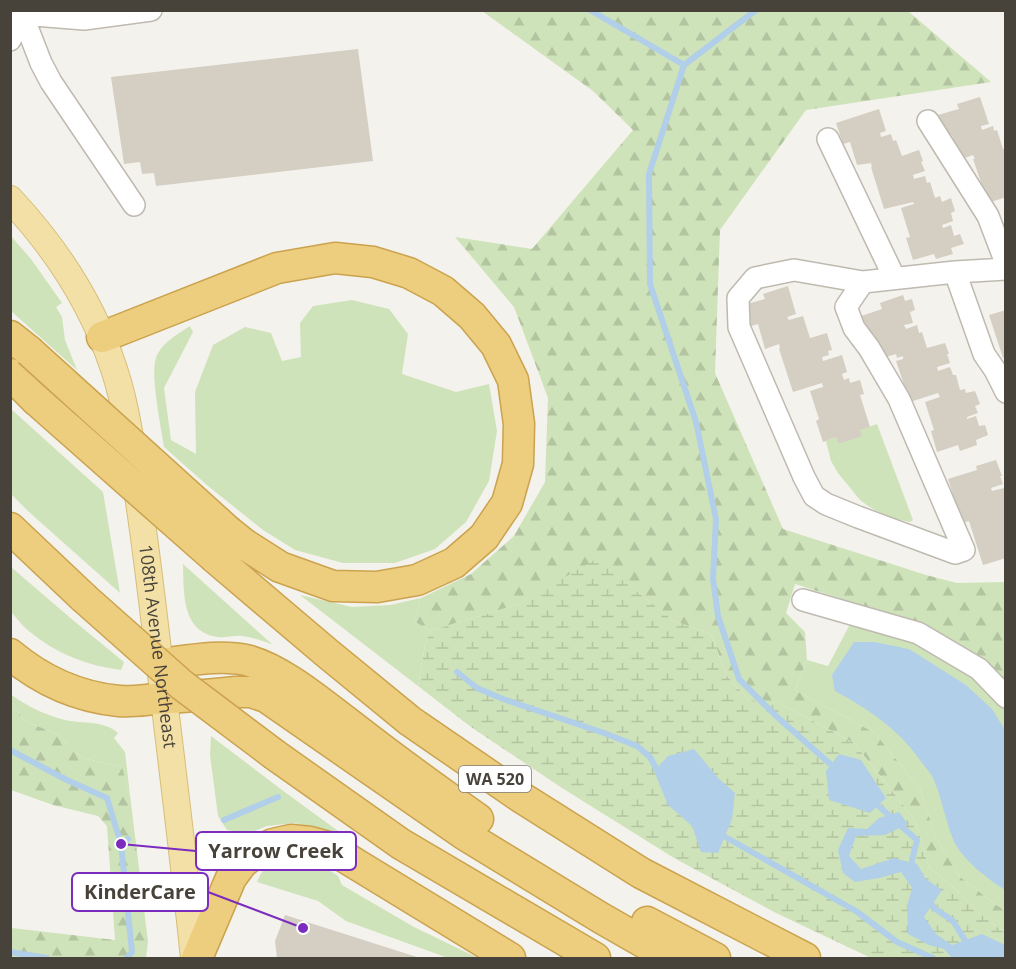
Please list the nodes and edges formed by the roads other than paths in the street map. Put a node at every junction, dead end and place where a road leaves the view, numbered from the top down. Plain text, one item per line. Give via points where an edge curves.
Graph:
1 (151, 10) edge
2 (15, 14) edge
3 (10, 39) edge
4 (928, 122) dead end
5 (828, 139) dead end
6 (10, 199) edge
7 (134, 205) dead end
8 (1005, 263) edge
9 (1005, 269) edge
10 (955, 272) junction
11 (894, 278) junction
12 (863, 282) junction
13 (102, 337) junction
14 (17, 354) edge
15 (1005, 392) edge
16 (10, 528) edge
17 (803, 600) dead end
18 (10, 654) edge
19 (160, 664) junction
20 (1005, 697) edge
21 (164, 698) junction
22 (189, 910) junction
23 (175, 958) edge
24 (195, 958) edge
25 (510, 958) edge
26 (594, 958) edge
27 (671, 958) edge
28 (715, 958) edge
29 (805, 958) edge

1 - 2 street via 84,19
2 - 3 street
2 - 7 street via 51,82
4 - 8 street via 988,216
5 - 11 street
6 - 13 main road, 108th Avenue Northeast via 70,274
9 - 10 street
10 - 11 street
10 - 15 street via 984,354
11 - 12 street
12 - 12 street via 846,307 854,328 899,399 964,550 955,553 826,504 814,495 739,327 738,298 755,278 794,270
13 - 14 highway, bridge via 277,268 335,258 373,262 409,273 443,291 472,316 496,345 513,380 519,424 518,464 507,503 484,537 454,563 417,580 377,587 333,586 280,567 244,544
13 - 19 main road, 108th Avenue Northeast via 129,431
14 - 29 highway, WA 520, bridge via 36,400 215,558 410,721 641,873
16 - 26 highway, bridge via 182,685 275,755 401,844
17 - 20 street via 918,633 979,669
18 - 21 highway via 42,677 82,694 120,701
19 - 21 main road, 108th Avenue Northeast
19 - 28 highway via 223,658 264,665 514,843
21 - 22 main road, 108th Avenue Northeast
21 - 27 highway via 235,692 266,697 465,835
22 - 23 main road
22 - 24 main road, 108th Avenue Northeast
24 - 25 highway via 231,878 242,863 273,844 291,840 328,847

